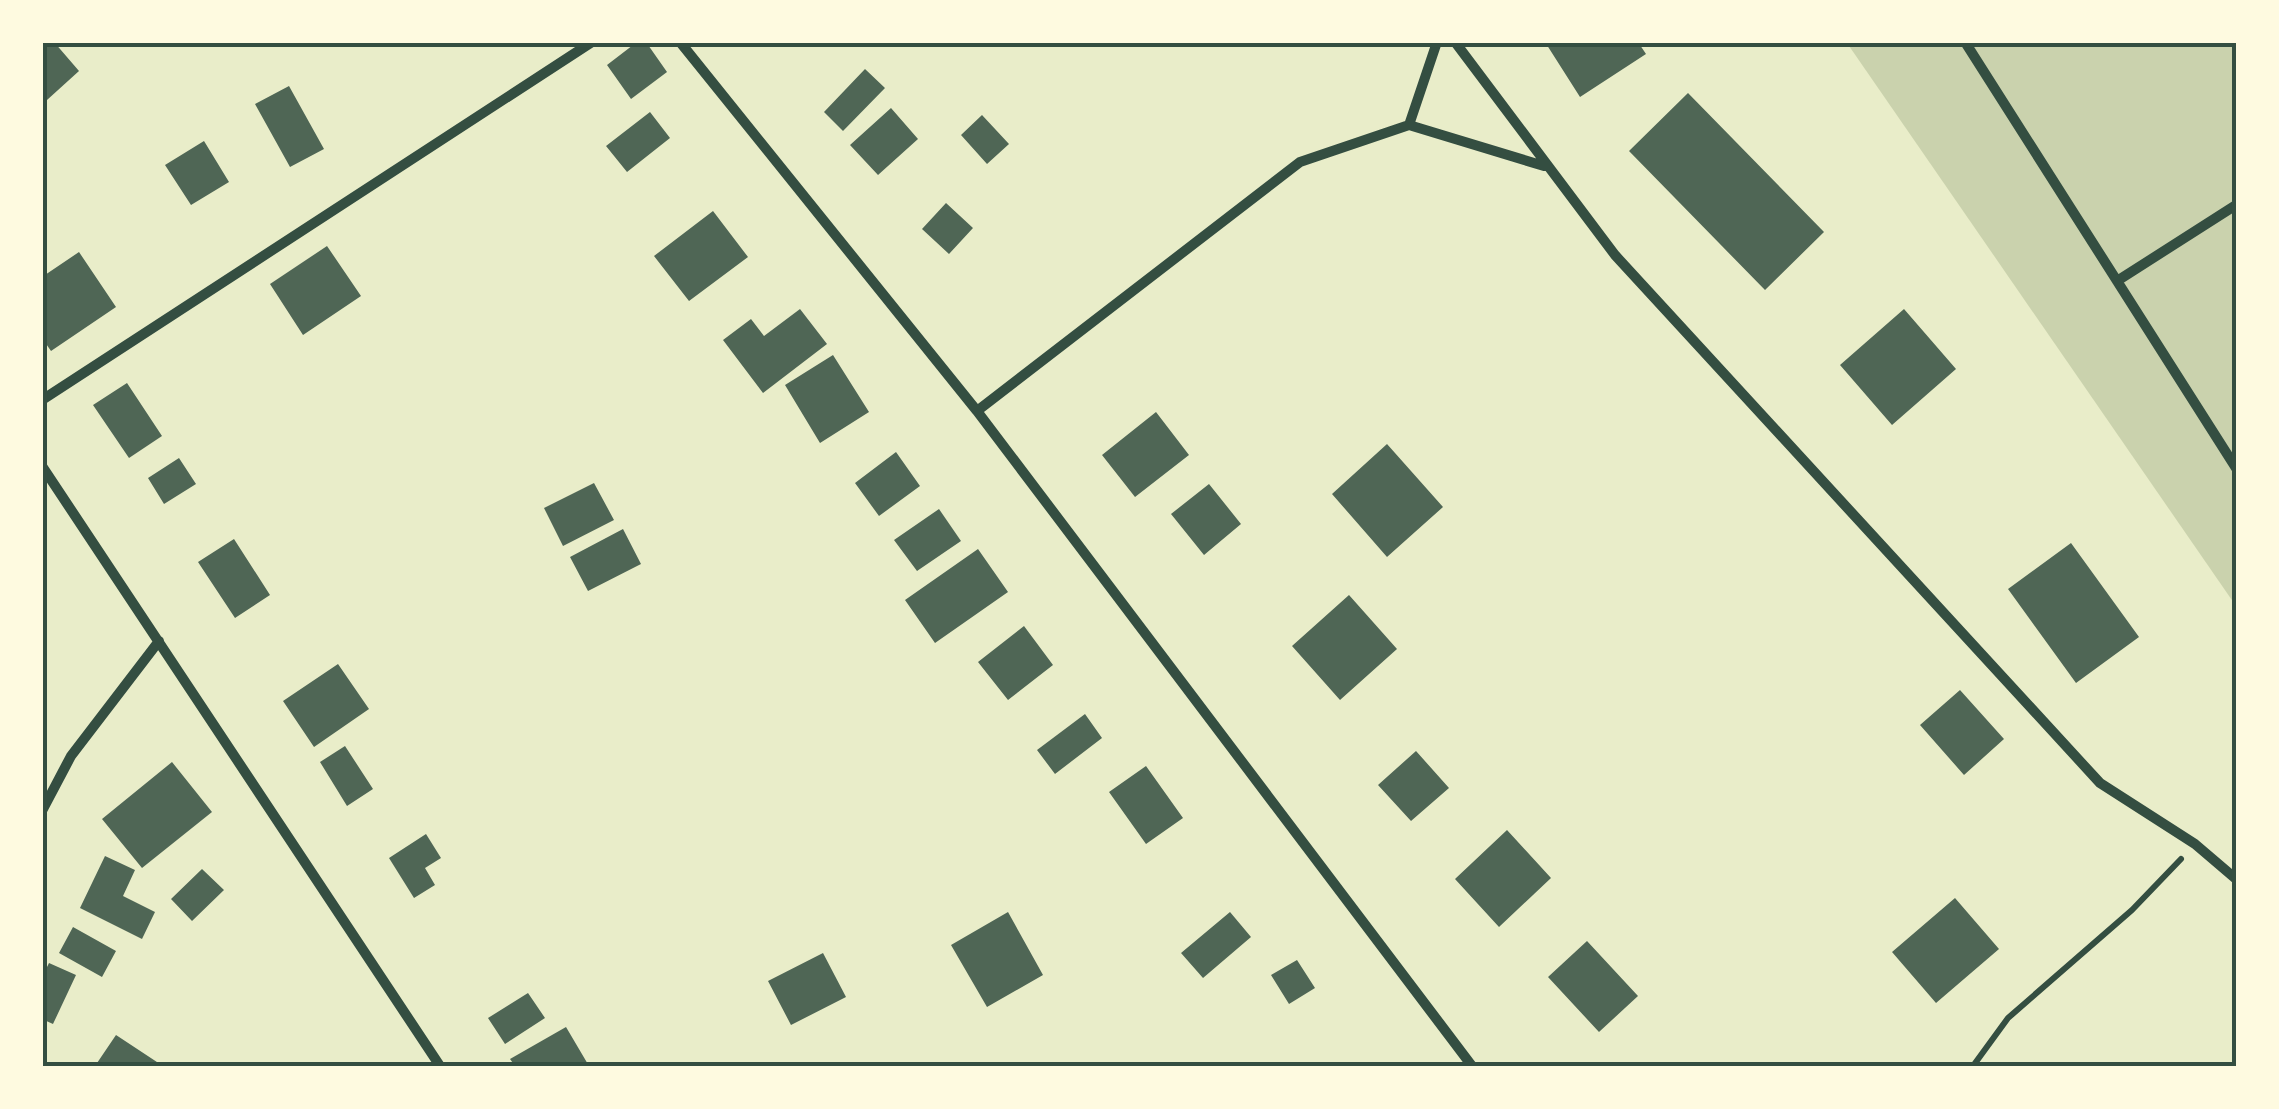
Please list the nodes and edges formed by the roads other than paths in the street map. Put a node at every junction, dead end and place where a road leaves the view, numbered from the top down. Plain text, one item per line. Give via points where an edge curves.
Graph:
1 (592, 42) edge
2 (680, 42) edge
3 (1437, 42) edge
4 (1455, 42) edge
5 (1966, 42) edge
6 (1409, 125) junction
7 (1545, 166) junction
8 (2236, 205) edge
9 (2118, 281) junction
10 (42, 400) edge
11 (977, 412) junction
12 (42, 466) edge
13 (2236, 468) edge
14 (159, 641) junction
15 (42, 810) edge
16 (2236, 879) edge
17 (440, 1066) edge
18 (1472, 1066) edge

1 - 10 street
2 - 11 street
3 - 6 street
4 - 7 street
5 - 9 street
6 - 7 street
6 - 11 street via 1300,162
7 - 16 street via 1615,255 2100,782
8 - 9 street
9 - 13 street
11 - 18 street
12 - 14 street
14 - 15 street via 71,756
14 - 17 street

